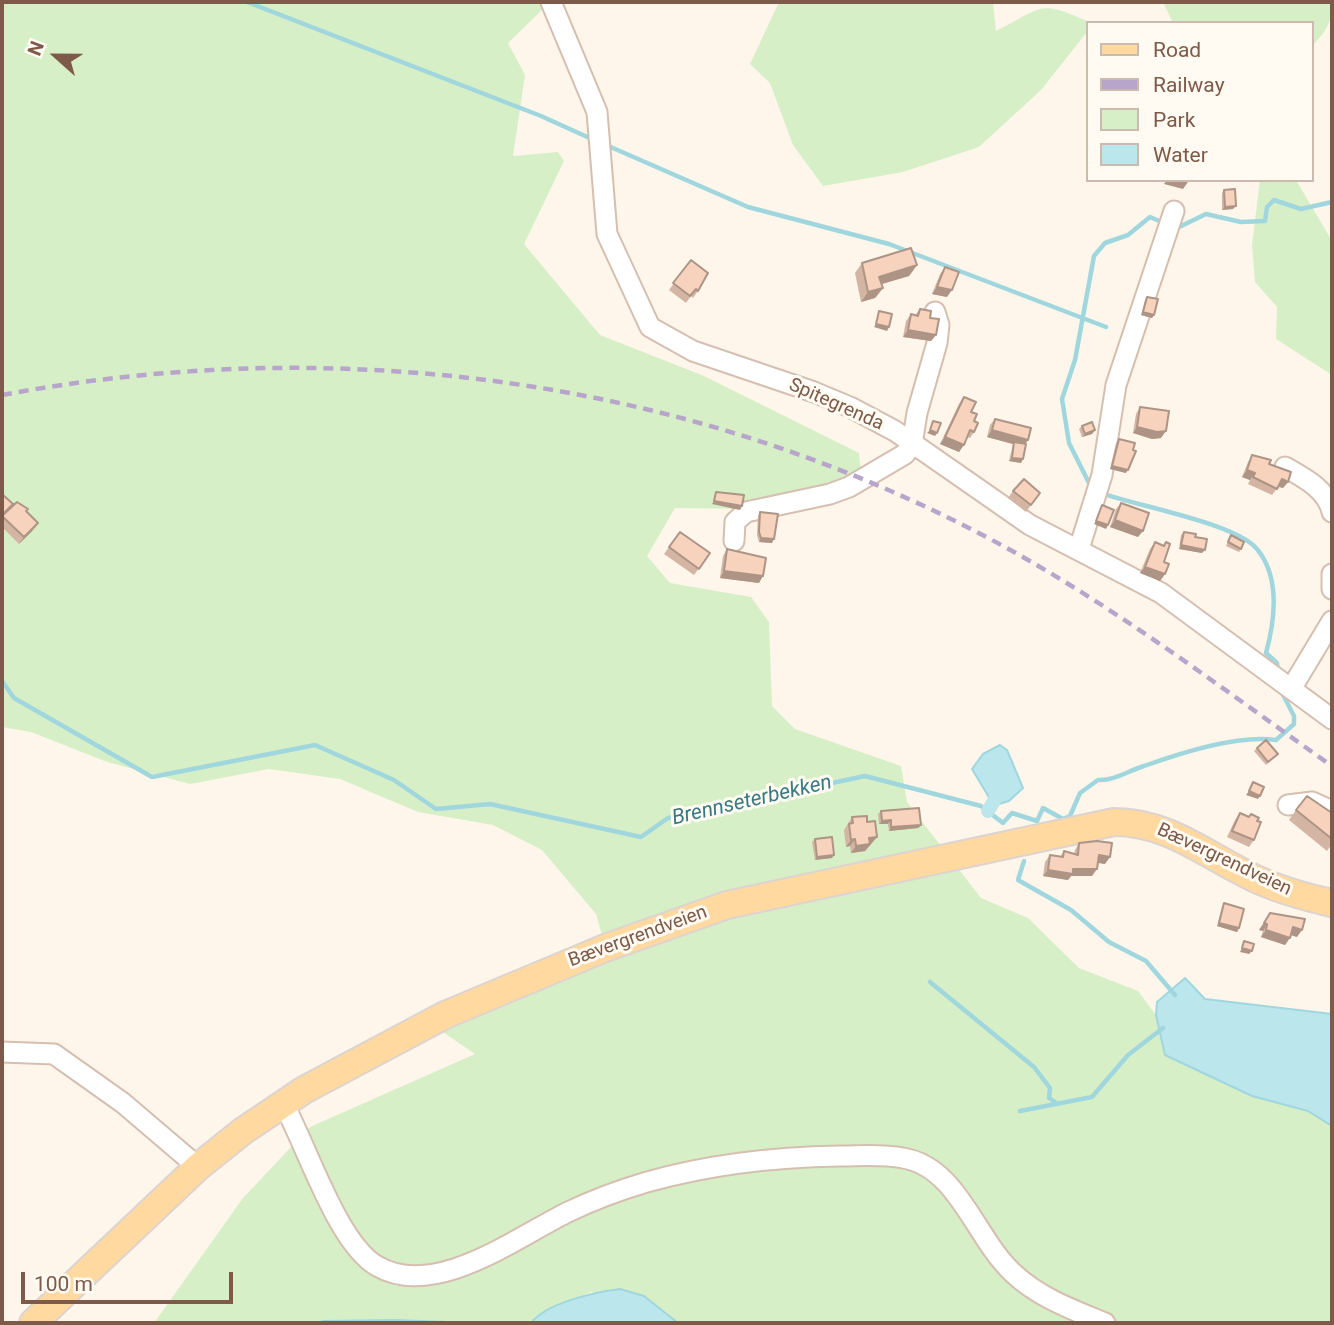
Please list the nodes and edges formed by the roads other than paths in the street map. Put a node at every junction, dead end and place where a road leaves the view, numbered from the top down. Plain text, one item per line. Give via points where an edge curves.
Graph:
1 (551, 2) edge
2 (1174, 211) dead end
3 (935, 313) dead end
4 (912, 445) junction
5 (1285, 467) edge
6 (1332, 512) edge
7 (734, 541) dead end
8 (1079, 549) junction
9 (1332, 574) edge
10 (1332, 589) edge
11 (1332, 621) edge
12 (1291, 689) junction
13 (1332, 719) edge
14 (1288, 805) dead end
15 (1332, 811) edge
16 (1332, 903) edge
17 (2, 1052) edge
18 (283, 1103) junction
19 (198, 1167) junction
20 (33, 1323) edge
21 (1105, 1323) edge

1 - 4 street, Spitegrenda via 597,112 607,234 650,327 693,351 850,407
2 - 8 street via 1116,385 1102,475
3 - 4 street via 937,343
4 - 7 street via 905,454 849,487 738,516
4 - 8 street, Spitegrenda via 1002,508
5 - 6 street via 1317,488
8 - 12 street, Spitegrenda via 1161,593
9 - 10 street
11 - 12 street
12 - 13 street, Spitegrenda
14 - 15 street via 1312,802
16 - 18 main road, Bævergrendveien via 1256,879 1163,829 1130,822 1095,824 690,917 445,1015
17 - 19 street via 54,1054 123,1103
18 - 19 main road, Bævergrendveien
18 - 21 street via 349,1237 367,1259 393,1273 447,1272 588,1203 684,1172 775,1158 884,1155 932,1167 1012,1273 1060,1304
19 - 20 main road, Bævergrendveien

